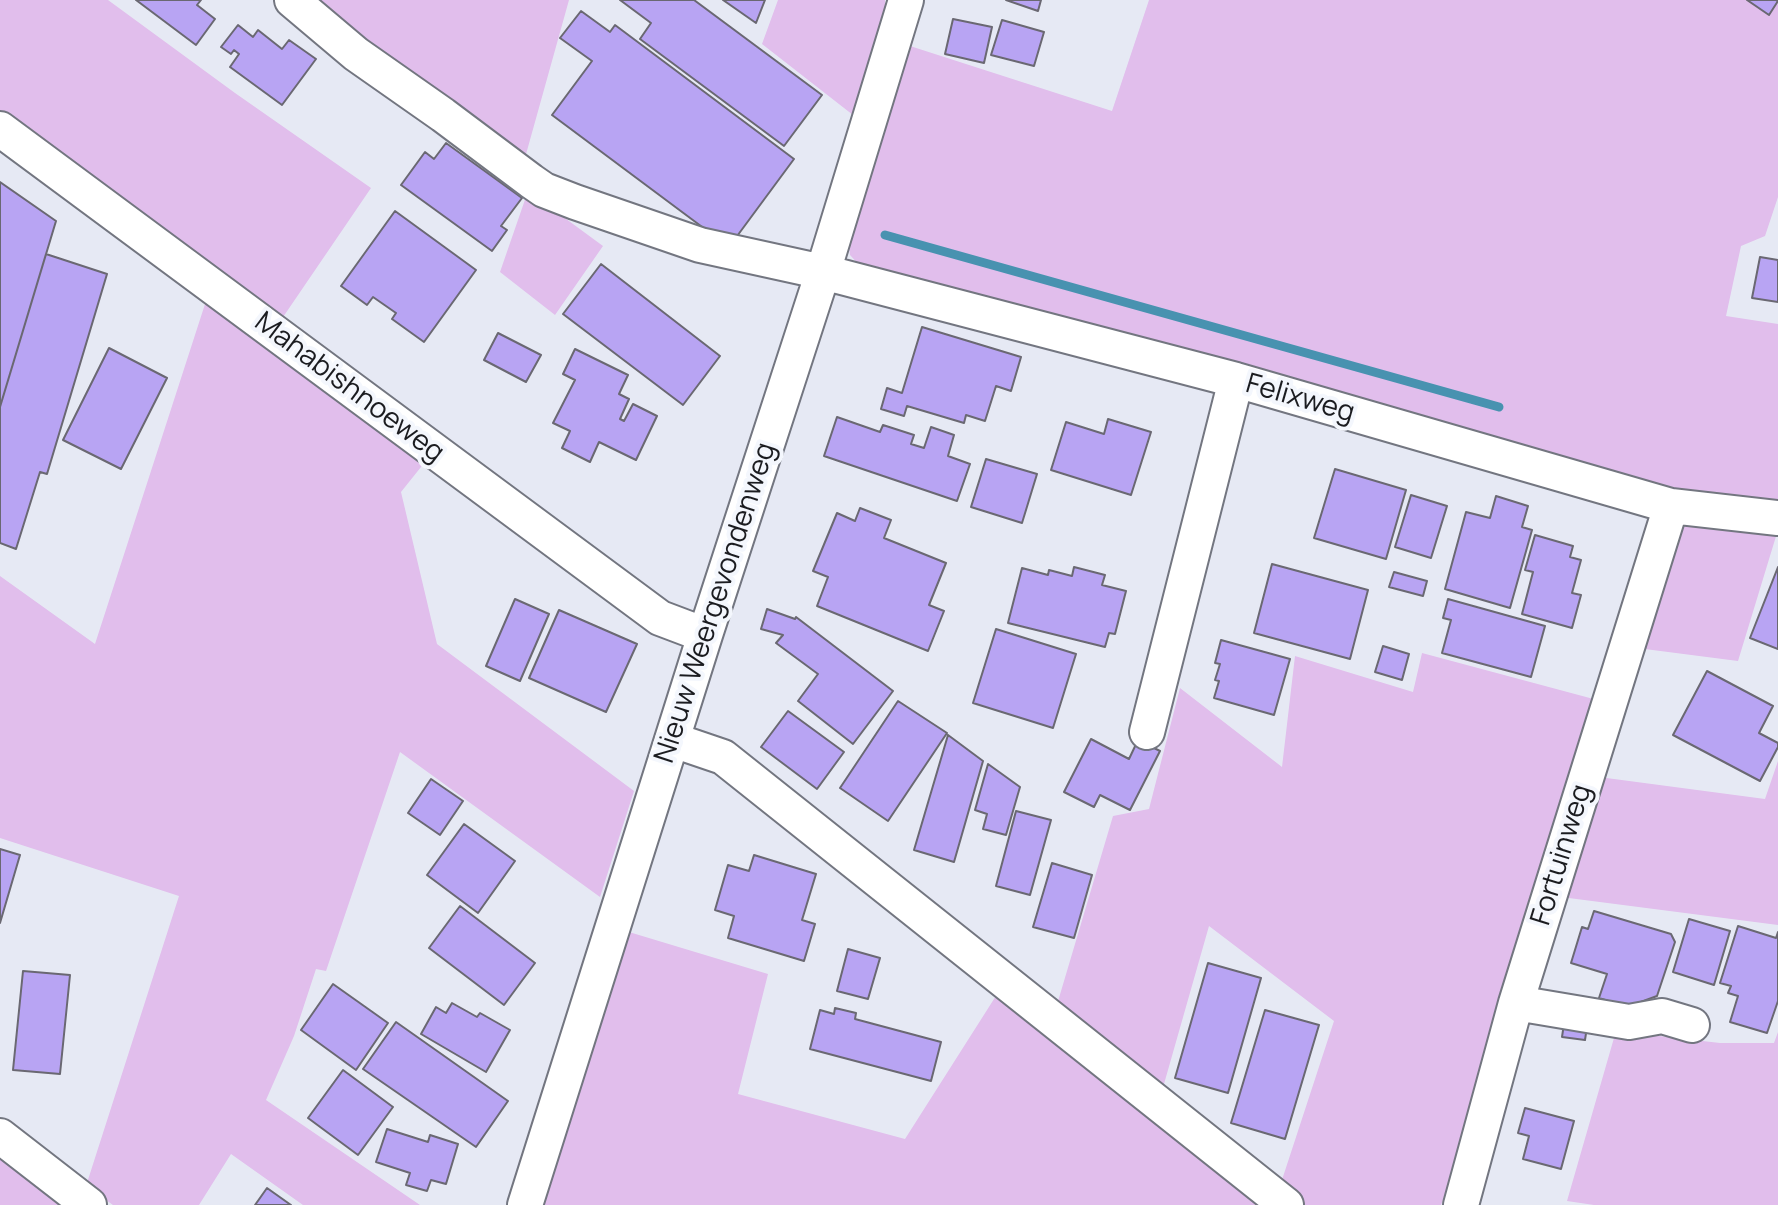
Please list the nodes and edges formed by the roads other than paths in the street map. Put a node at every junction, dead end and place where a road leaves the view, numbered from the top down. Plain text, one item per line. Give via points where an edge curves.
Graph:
1 (292, 0) edge
2 (906, 0) edge
3 (0, 129) edge
4 (823, 272) junction
5 (1236, 380) junction
6 (1671, 506) junction
7 (1778, 518) edge
8 (705, 635) junction
9 (1147, 732) dead end
10 (673, 740) junction
11 (1516, 1003) junction
12 (1692, 1025) dead end
13 (0, 1136) edge
14 (89, 1205) edge
15 (525, 1205) edge
16 (1286, 1205) edge
17 (1461, 1205) edge

1 - 4 street, Felixweg via 356,54 544,190 700,245
2 - 4 street, Nieuw Weergevondenweg
3 - 8 street, Mahabishnoeweg via 660,618
4 - 5 street, Felixweg
4 - 8 street, Nieuw Weergevondenweg
5 - 6 street, Felixweg
5 - 9 street
6 - 7 street, Felixweg
6 - 11 street, Fortuinweg
8 - 10 street, Nieuw Weergevondenweg
10 - 15 street, Nieuw Weergevondenweg
10 - 16 street via 723,757
11 - 12 street via 1629,1022 1662,1016
11 - 17 street, Fortuinweg
13 - 14 street

